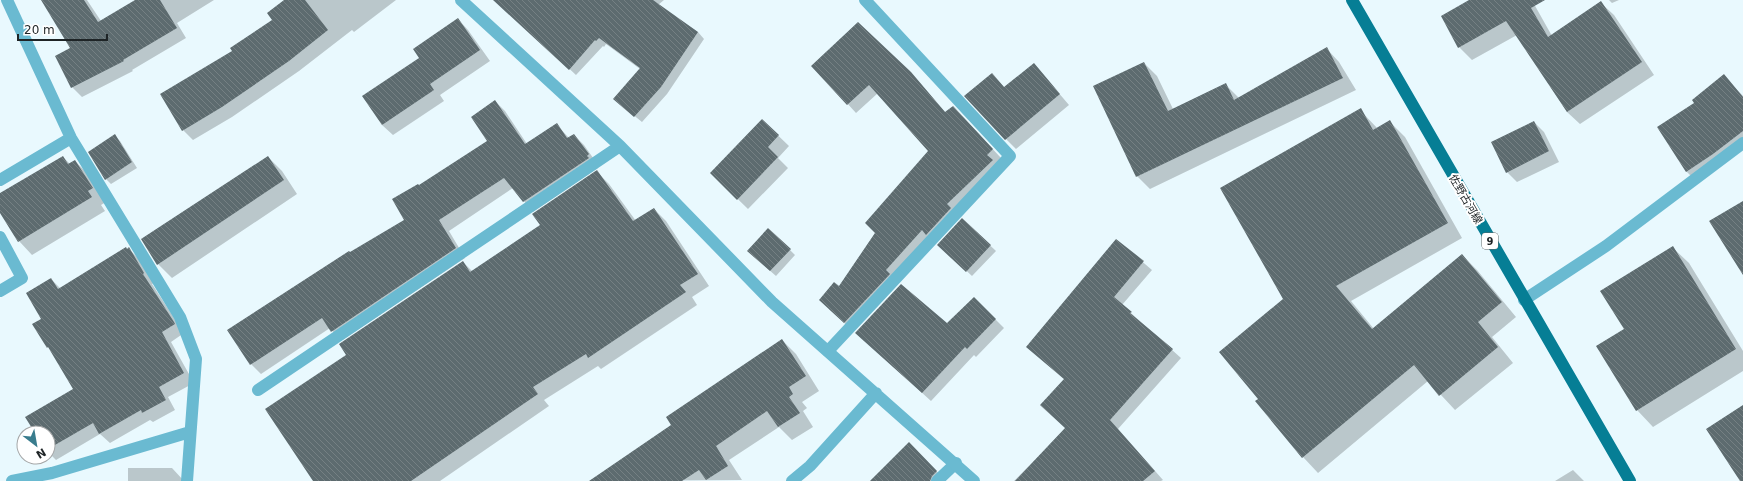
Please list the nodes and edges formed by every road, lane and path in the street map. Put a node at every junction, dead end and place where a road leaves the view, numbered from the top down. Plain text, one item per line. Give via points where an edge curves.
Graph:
1 (7, 0) edge
2 (461, 0) edge
3 (865, 0) edge
4 (1352, 0) edge
5 (71, 138) junction
6 (1743, 143) edge
7 (620, 146) junction
8 (0, 180) edge
9 (0, 237) edge
10 (0, 291) edge
11 (1524, 300) junction
12 (828, 351) junction
13 (258, 390) dead end
14 (876, 393) junction
15 (190, 432) junction
16 (956, 463) junction
17 (12, 481) edge
18 (187, 481) edge
19 (792, 481) edge
20 (937, 481) edge
21 (974, 481) edge
22 (1630, 481) edge

1 - 5 street
2 - 7 street
3 - 12 street via 1010,156
4 - 11 main road, 佐野古河線 / 9
5 - 8 street
5 - 15 street via 180,317 196,359
6 - 11 street via 1606,246
7 - 12 street via 772,302
7 - 13 street
9 - 10 street via 22,278
11 - 22 main road, 佐野古河線 / 9
12 - 14 street
14 - 16 street
14 - 19 street via 810,466
15 - 17 street via 52,473
15 - 18 street
16 - 20 street
16 - 21 street

